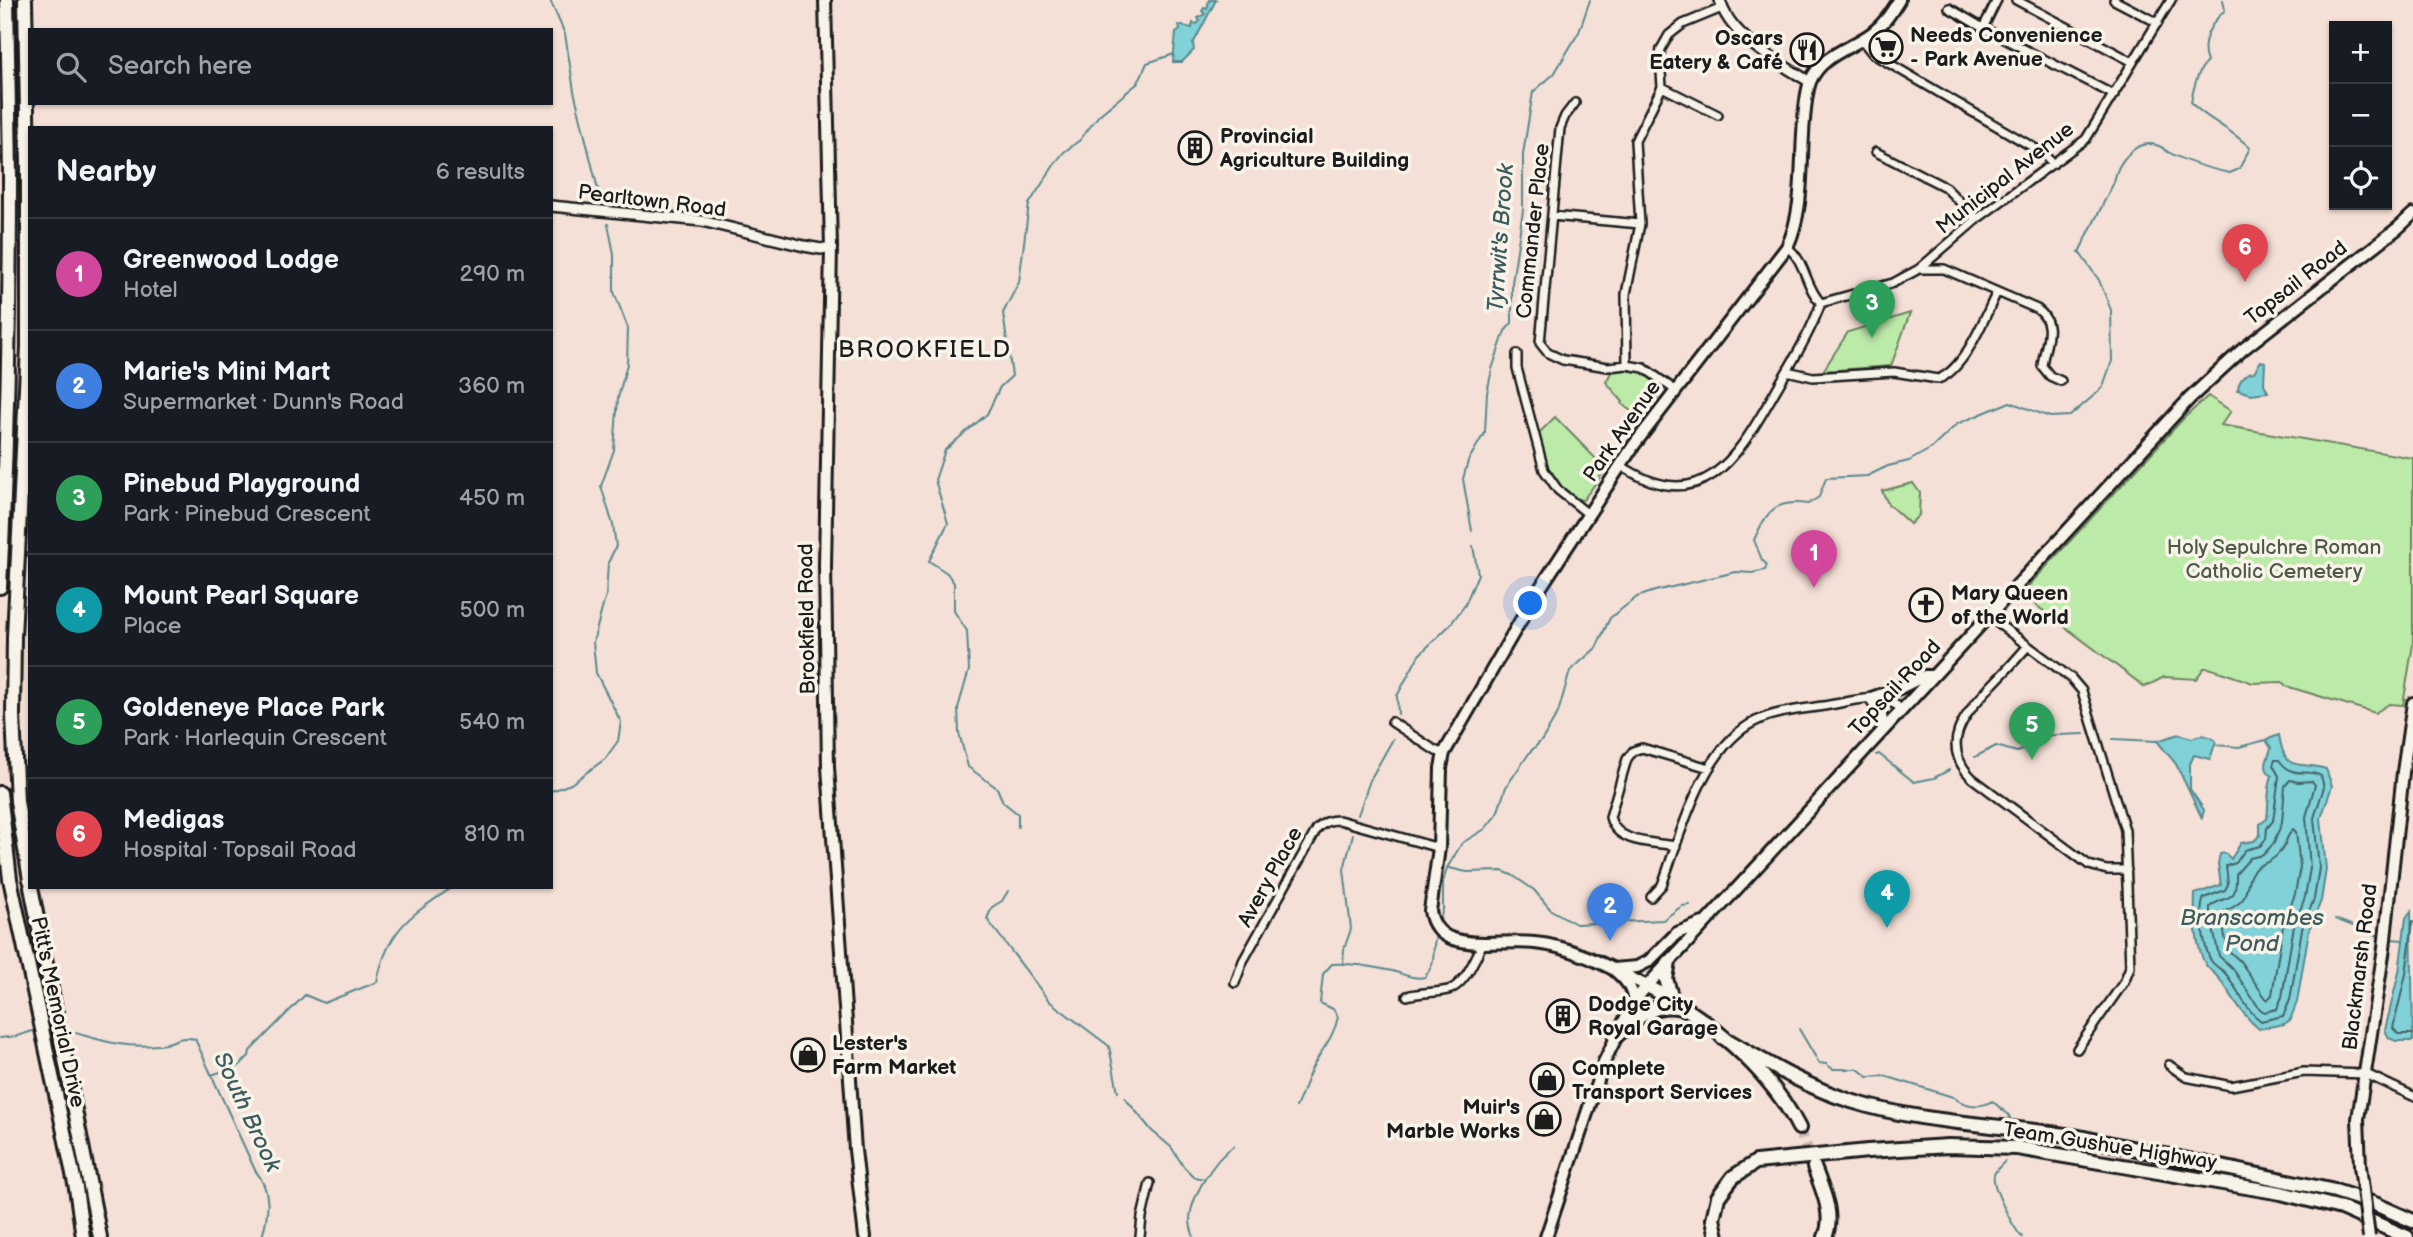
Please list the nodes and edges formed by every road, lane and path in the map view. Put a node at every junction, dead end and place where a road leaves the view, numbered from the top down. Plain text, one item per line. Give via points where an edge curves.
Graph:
1 (6, 0) edge
2 (25, 0) edge
3 (825, 0) edge
4 (1899, 0) edge
5 (1997, 0) edge
6 (2016, 0) edge
7 (2114, 0) edge
8 (2171, 0) edge
9 (1721, 4) edge
10 (1949, 8) dead end
11 (2158, 23) junction
12 (1983, 28) junction
13 (1862, 40) junction
14 (2133, 62) junction
15 (1810, 82) junction
16 (1662, 87) junction
17 (2114, 95) junction
18 (1575, 103) dead end
19 (1718, 115) dead end
20 (28, 149) edge
21 (1876, 152) dead end
22 (0, 153) edge
23 (2053, 164) junction
24 (28, 165) edge
25 (28, 165) edge
26 (553, 206) edge
27 (1552, 216) junction
28 (2412, 218) edge
29 (1978, 219) junction
30 (1640, 224) junction
31 (831, 247) junction
32 (1787, 247) junction
33 (1919, 269) junction
34 (1997, 292) junction
35 (1821, 303) junction
36 (28, 347) edge
37 (28, 347) edge
38 (1517, 354) dead end
39 (1628, 365) junction
40 (1787, 371) junction
41 (2061, 381) dead end
42 (1675, 390) junction
43 (1620, 466) junction
44 (1588, 514) junction
45 (0, 587) edge
46 (1988, 616) junction
47 (2028, 646) junction
48 (1932, 676) junction
49 (1871, 698) junction
50 (2413, 703) edge
51 (1901, 709) junction
52 (1392, 722) dead end
53 (1883, 729) junction
54 (1444, 753) junction
55 (1709, 768) junction
56 (0, 793) edge
57 (1676, 846) junction
58 (1439, 848) junction
59 (28, 868) edge
60 (2127, 870) junction
61 (31, 889) edge
62 (1651, 897) dead end
63 (1706, 922) junction
64 (1483, 943) junction
65 (1669, 962) junction
66 (1613, 969) junction
67 (1235, 983) dead end
68 (1647, 986) junction
69 (1407, 996) dead end
70 (1672, 999) junction
71 (1634, 1001) junction
72 (1688, 1010) junction
73 (1615, 1037) junction
74 (1722, 1038) junction
75 (2077, 1049) dead end
76 (2169, 1065) dead end
77 (2366, 1074) junction
78 (2413, 1096) edge
79 (1799, 1128) tunnel mouth
80 (1814, 1167) tunnel mouth
81 (1150, 1183) dead end
82 (2413, 1221) edge
83 (83, 1237) edge
84 (100, 1237) edge
85 (865, 1237) edge
86 (1140, 1237) edge
87 (1546, 1237) edge
88 (1717, 1237) edge
89 (1825, 1237) edge
90 (2369, 1237) edge
91 (2407, 1237) edge

1 - 45 highway, bridge via 9,344
2 - 24 highway, bridge
3 - 31 main road, Brookfield Road
4 - 13 main road via 1885,22
5 - 12 street
6 - 14 street
7 - 11 street
8 - 11 street, Municipal Avenue
9 - 15 street via 1746,38
9 - 16 street via 1669,35 1660,56
10 - 12 street
11 - 14 street, Municipal Avenue
12 - 17 street
13 - 15 main road via 1829,58
13 - 23 street via 1873,54 2043,153
14 - 17 street, Municipal Avenue
15 - 32 main road, Park Avenue via 1795,226
16 - 19 street
16 - 30 street via 1635,141
17 - 23 street, Municipal Avenue via 2086,139
18 - 27 street, Commander Place via 1560,128
20 - 22 street
21 - 29 street via 1945,187
23 - 29 street, Municipal Avenue
25 - 36 highway, bridge
26 - 31 street, Pearltown Road via 702,221 804,246
27 - 30 street
27 - 39 street, Commander Place via 1542,346 1563,360 1608,367
28 - 46 main road, Topsail Road via 2217,372
29 - 33 street, Municipal Avenue
30 - 39 street via 1626,294
31 - 85 main road, Brookfield Road via 825,566 828,767
32 - 35 street via 1796,255
32 - 42 main road, Park Avenue
33 - 34 street via 1944,269
33 - 35 street, Municipal Avenue via 1893,283
34 - 40 street via 1966,352 1944,377 1894,372 1813,377
34 - 41 street via 2043,313 2049,329 2042,366
35 - 40 street
37 - 59 highway, bridge via 13,715 17,801
38 - 44 street via 1544,470 1558,490
39 - 42 street, Commander Place via 1644,368
40 - 43 street via 1741,449 1712,474 1692,483 1668,485 1645,481
42 - 43 main road, Park Avenue
43 - 44 main road, Park Avenue
44 - 54 main road, Park Avenue
46 - 47 street
46 - 48 main road, Topsail Road
47 - 60 street via 2071,678 2084,695 2124,824
47 - 60 street via 1964,718 1957,737 1961,763 1972,778 2084,862 2107,870
48 - 49 main road
48 - 51 main road, Topsail Road
49 - 51 street
49 - 53 main road
49 - 55 street via 1758,720 1731,739
50 - 77 main road, Blackmarsh Road
51 - 53 main road, Topsail Road
52 - 54 street
53 - 63 main road, Topsail Road
54 - 58 main road, Park Avenue
55 - 57 street
55 - 57 street via 1642,747 1627,759 1610,817 1612,825 1625,837
56 - 83 highway, Pitt's Memorial Drive via 10,879
57 - 62 street via 1662,885
58 - 64 main road, Park Avenue via 1432,921 1445,936
58 - 67 street, Avery Place via 1339,820 1323,824
60 - 75 street via 2130,967
61 - 84 highway, Pitt's Memorial Drive
63 - 65 main road, Topsail Road
63 - 66 main road via 1677,933 1649,961
64 - 66 main road via 1536,943
64 - 69 street via 1460,982 1449,990
65 - 68 main road, Topsail Road
65 - 70 highway via 1666,979
66 - 68 main road
66 - 71 main road via 1626,979
68 - 70 highway
68 - 71 main road, Topsail Road
70 - 72 highway
71 - 73 main road, Topsail Road
72 - 73 highway via 1662,1006 1649,1010
72 - 74 highway
73 - 87 main road, Topsail Road
74 - 79 highway via 1781,1096
74 - 82 highway, Team Gushue Highway via 1853,1102 2084,1138 2319,1187
76 - 77 street via 2186,1077 2231,1086 2304,1072
77 - 78 street
77 - 90 main road, Blackmarsh Road, bridge via 2358,1119
80 - 89 highway via 1829,1217
81 - 86 street
88 - 91 highway, Team Gushue Highway via 1713,1219 1718,1196 1756,1162 1971,1146 2017,1148 2320,1202

